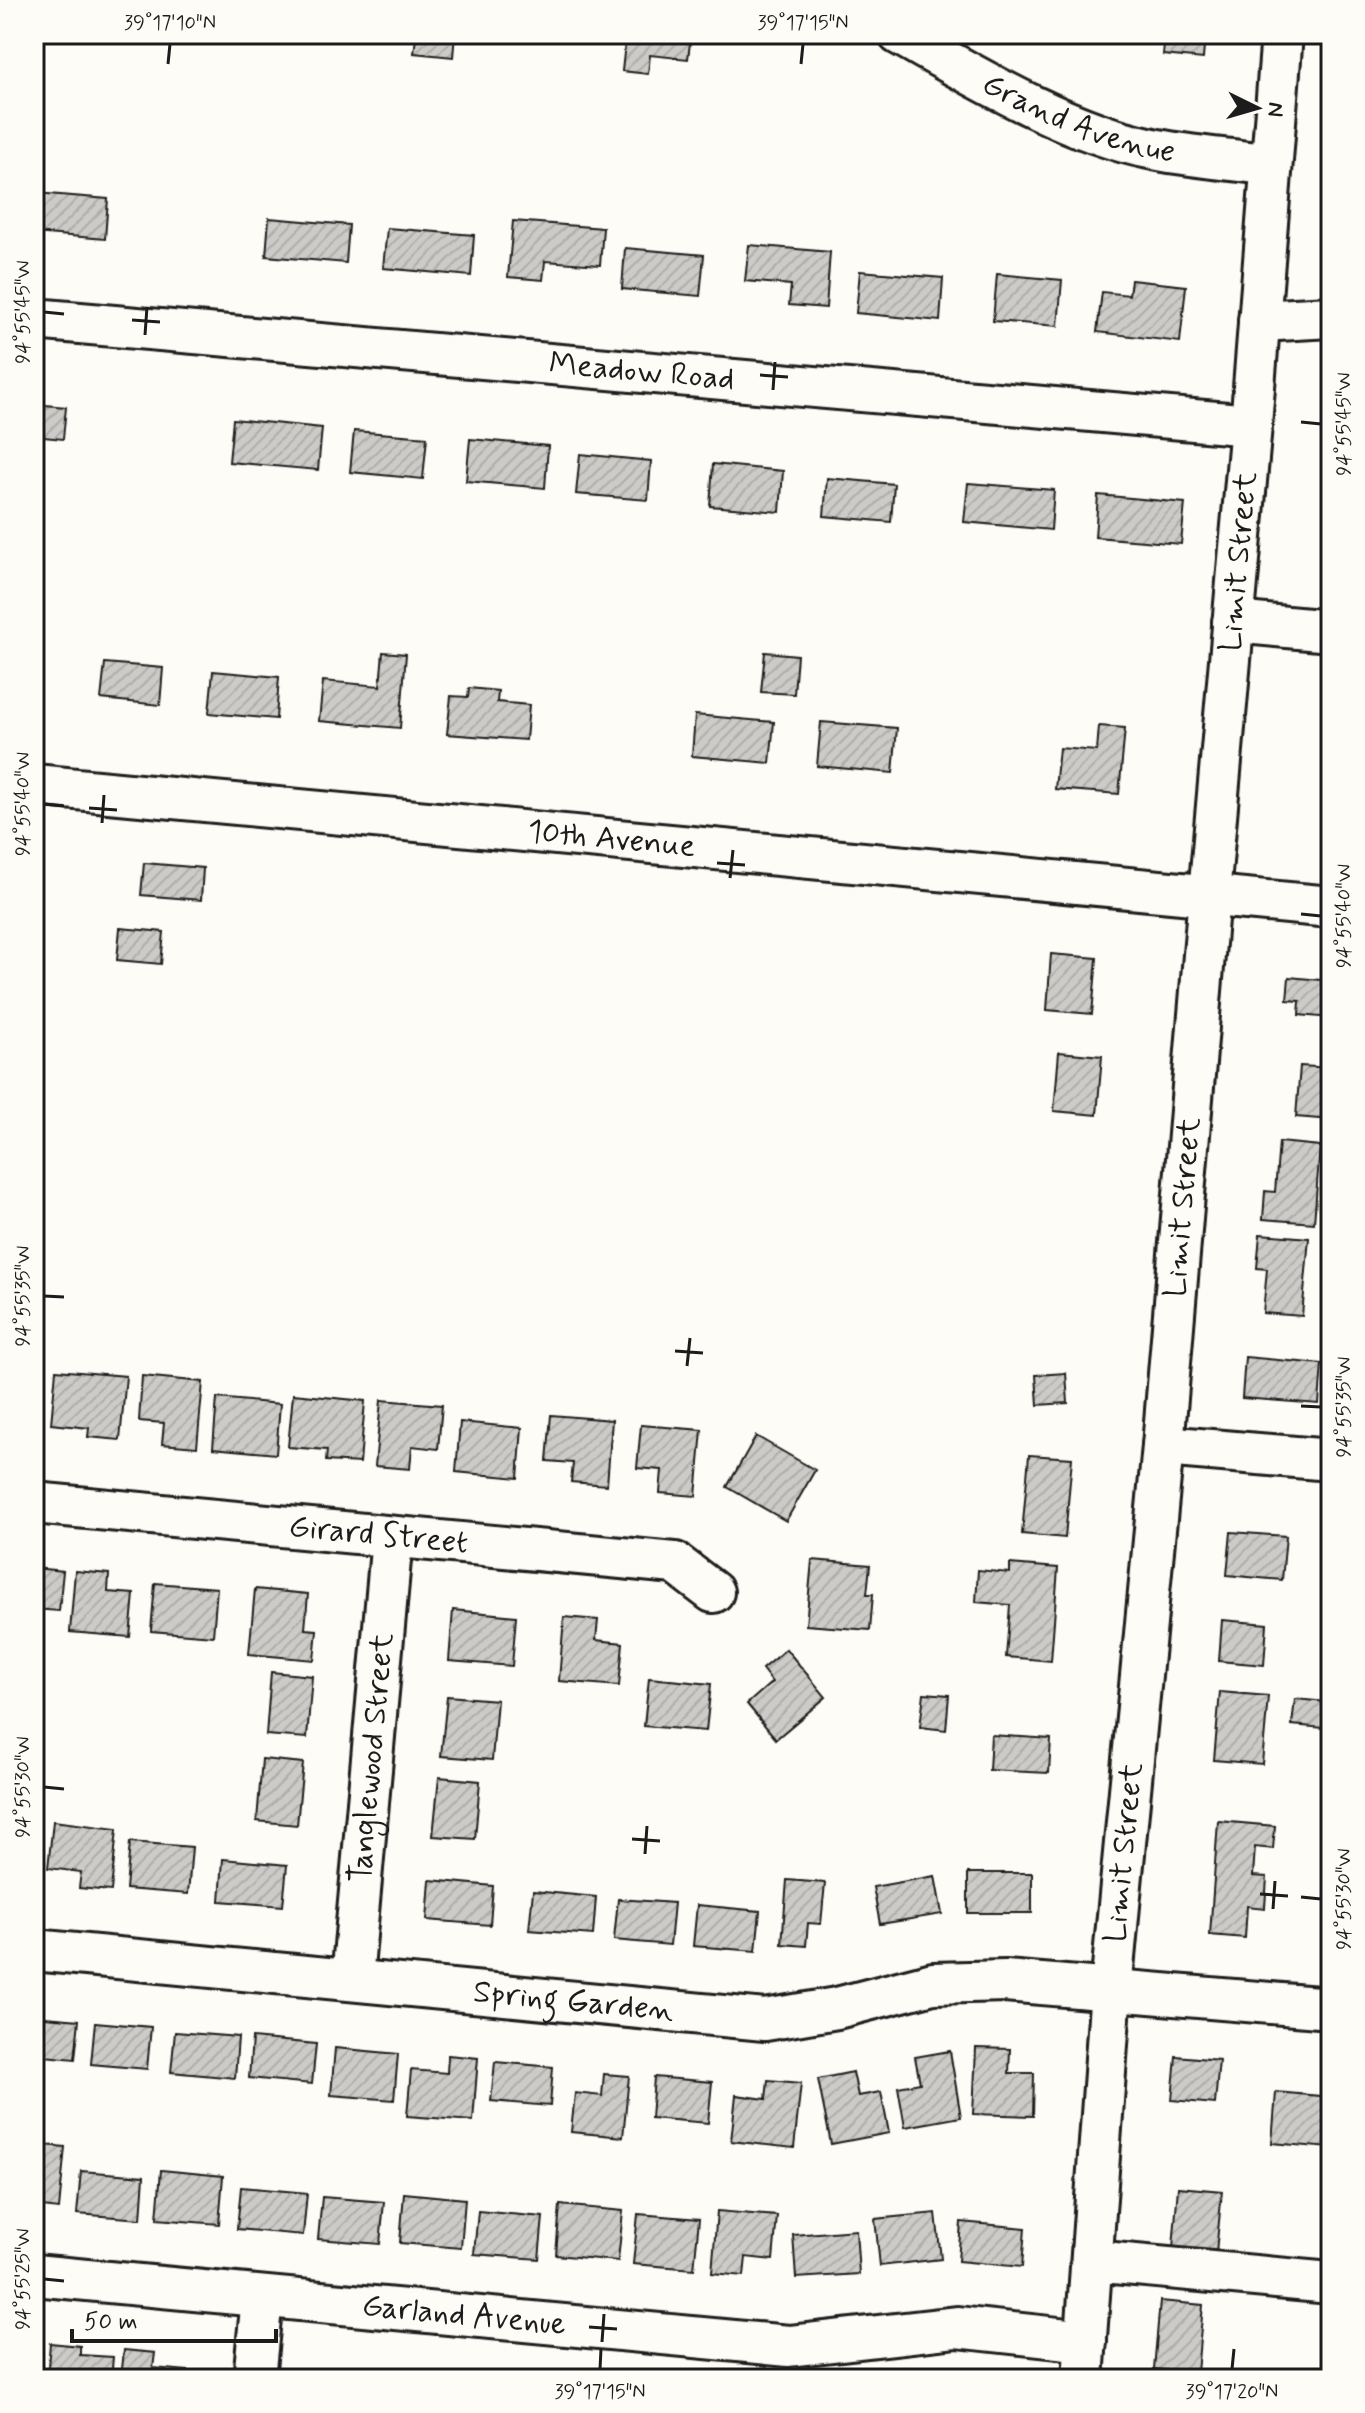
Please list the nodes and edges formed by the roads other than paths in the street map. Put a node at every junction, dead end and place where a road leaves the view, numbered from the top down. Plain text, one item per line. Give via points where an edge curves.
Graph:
1 (899, 34) edge
2 (1282, 34) edge
3 (1271, 165) junction
4 (1331, 317) edge
5 (34, 319) edge
6 (1259, 321) junction
7 (1251, 425) junction
8 (1233, 622) junction
9 (1331, 631) edge
10 (34, 785) edge
11 (1209, 895) junction
12 (1331, 907) edge
13 (1163, 1446) junction
14 (1331, 1460) edge
15 (34, 1503) edge
16 (392, 1538) junction
17 (713, 1592) dead end
18 (34, 1950) edge
19 (352, 1979) junction
20 (1111, 1989) junction
21 (1331, 2008) edge
22 (1092, 2261) junction
23 (34, 2275) edge
24 (1331, 2283) edge
25 (262, 2298) junction
26 (1084, 2360) edge
27 (254, 2379) edge

1 - 3 street, Grand Avenue via 1077,126 1148,148
2 - 3 street, Limit Street
3 - 6 street, Limit Street
4 - 6 street
5 - 7 street, Meadow Road
6 - 7 street, Limit Street
7 - 8 street, Limit Street
8 - 9 street
8 - 11 street, Limit Street
10 - 11 street, 10th Avenue
11 - 12 street, 10th Avenue
11 - 13 street, Limit Street
13 - 14 street
13 - 20 street, Limit Street
15 - 16 street, Girard Street
16 - 17 street, Girard Street via 675,1563
16 - 19 street, Tanglewood Street
18 - 19 street, Spring Garden
19 - 20 street, Spring Garden via 765,2020 933,1983 1005,1981
20 - 21 street, Spring Garden
20 - 22 street, Limit Street
22 - 24 street
22 - 26 street, Limit Street
23 - 25 street, Garland Avenue
25 - 26 street, Garland Avenue via 789,2346 957,2327
25 - 27 street

